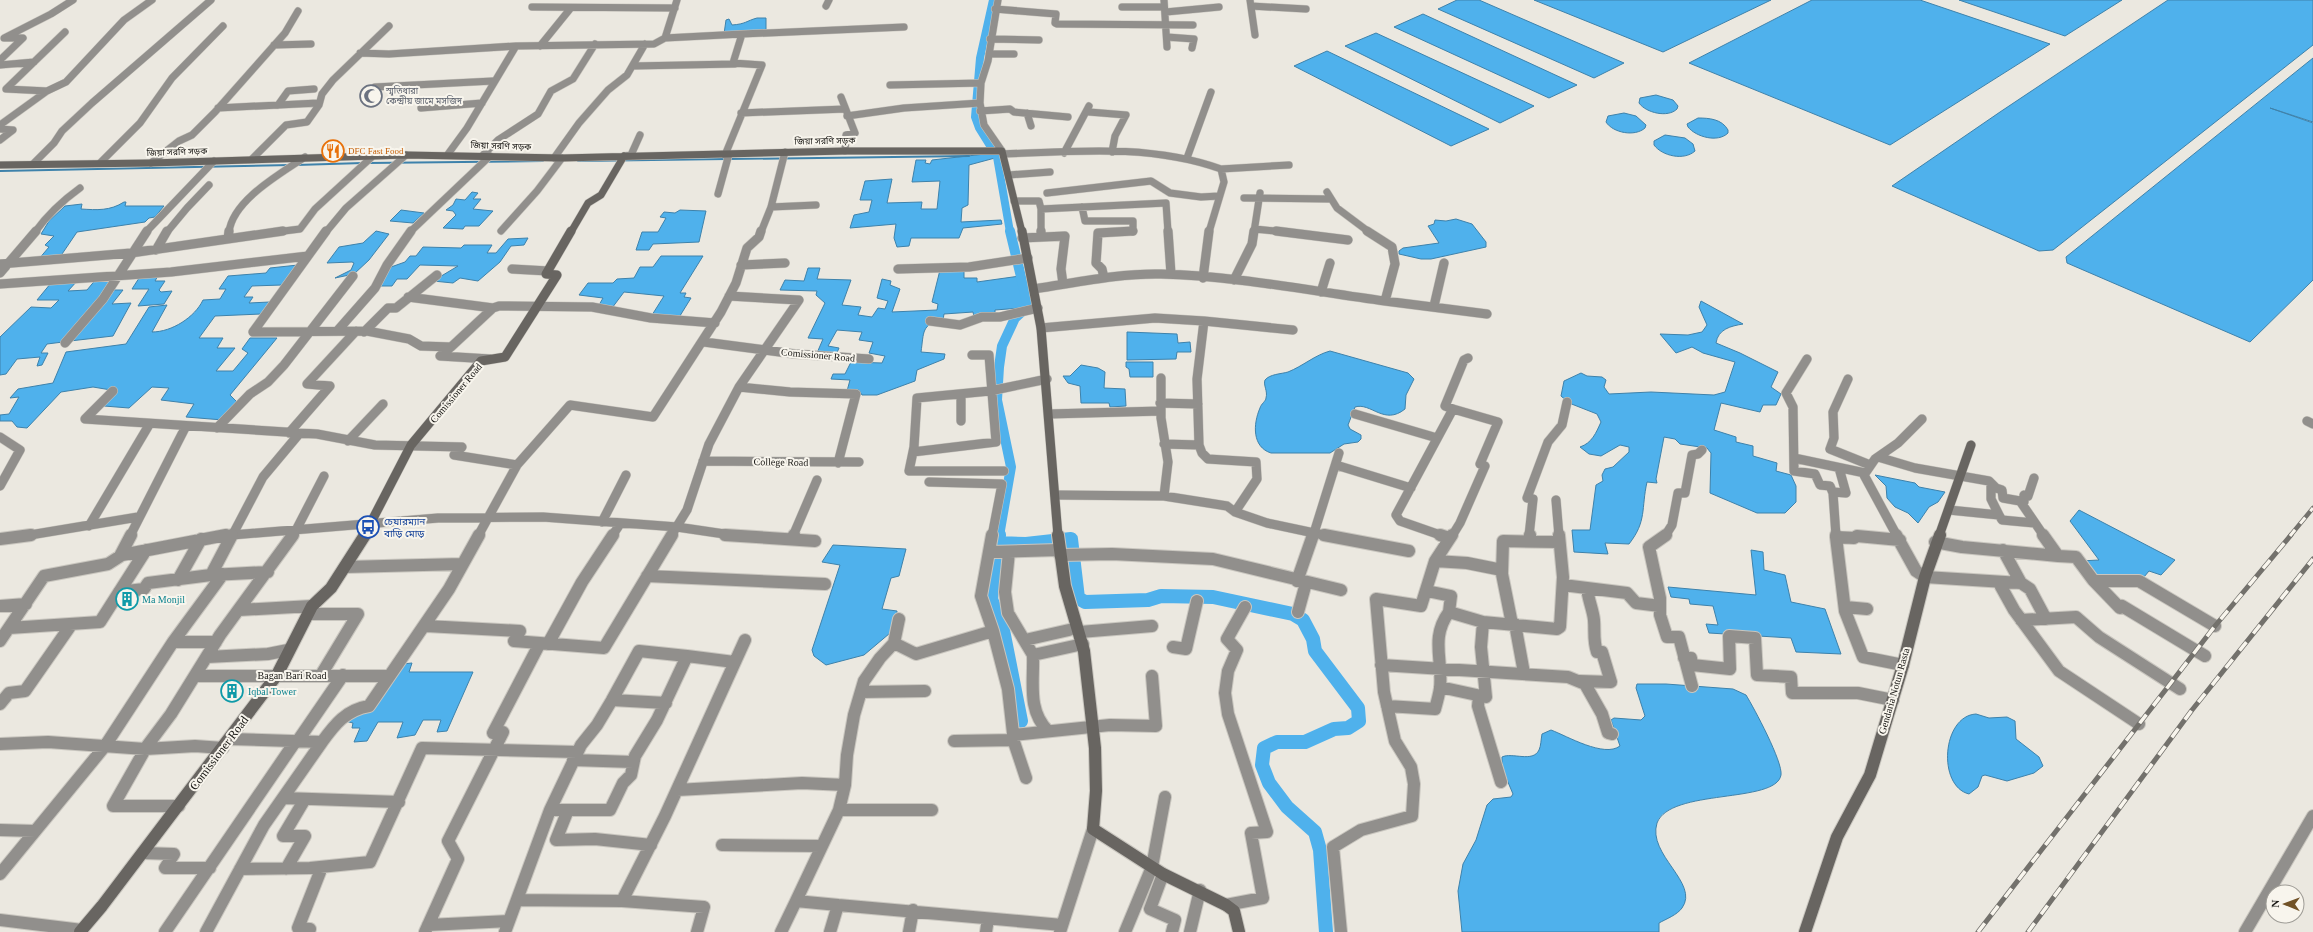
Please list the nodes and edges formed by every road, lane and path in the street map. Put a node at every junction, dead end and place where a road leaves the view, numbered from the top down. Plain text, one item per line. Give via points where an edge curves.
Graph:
1 (73, 0) edge
2 (152, 0) edge
3 (211, 0) edge
4 (677, 0) edge
5 (998, 0) edge
6 (1202, 0) edge
7 (1250, 3) edge
8 (1164, 6) edge
9 (532, 7) dead end
10 (1122, 7) dead end
11 (1219, 7) dead end
12 (675, 8) junction
13 (570, 9) junction
14 (995, 9) junction
15 (1204, 9) junction
16 (1306, 10) dead end
17 (298, 11) dead end
18 (1167, 24) junction
19 (1193, 25) dead end
20 (223, 26) dead end
21 (389, 26) dead end
22 (904, 27) dead end
23 (65, 32) dead end
24 (742, 34) junction
25 (1255, 35) dead end
26 (1167, 37) junction
27 (2, 38) edge
28 (665, 38) junction
29 (990, 39) junction
30 (1039, 40) dead end
31 (311, 44) dead end
32 (595, 44) junction
33 (645, 44) junction
34 (274, 45) junction
35 (516, 46) junction
36 (540, 46) junction
37 (1167, 47) dead end
38 (1192, 48) dead end
39 (360, 53) junction
40 (989, 54) junction
41 (1014, 54) dead end
42 (0, 60) edge
43 (34, 62) junction
44 (735, 64) junction
45 (0, 65) edge
46 (633, 66) junction
47 (493, 82) junction
48 (981, 83) junction
49 (890, 85) dead end
50 (375, 87) dead end
51 (314, 89) dead end
52 (47, 91) junction
53 (1211, 92) dead end
54 (842, 97) dead end
55 (318, 103) junction
56 (482, 103) junction
57 (980, 103) junction
58 (278, 105) junction
59 (218, 108) junction
60 (421, 108) dead end
61 (980, 111) junction
62 (846, 112) junction
63 (741, 113) junction
64 (1027, 113) junction
65 (1068, 117) dead end
66 (0, 125) edge
67 (1030, 126) dead end
68 (0, 129) edge
69 (640, 135) dead end
70 (0, 140) edge
71 (846, 150) junction
72 (785, 152) junction
73 (1001, 152) junction
74 (1064, 152) junction
75 (1112, 152) junction
76 (448, 154) junction
77 (374, 155) junction
78 (406, 155) junction
79 (727, 155) junction
80 (486, 156) junction
81 (626, 156) junction
82 (305, 157) junction
83 (558, 158) junction
84 (1187, 158) junction
85 (252, 160) junction
86 (214, 161) junction
87 (100, 163) junction
88 (151, 163) junction
89 (0, 164) edge
90 (33, 164) junction
91 (1289, 165) dead end
92 (1221, 169) junction
93 (1050, 172) dead end
94 (1009, 175) junction
95 (209, 185) dead end
96 (80, 188) dead end
97 (1047, 193) dead end
98 (718, 194) dead end
99 (1219, 196) junction
100 (1260, 196) junction
101 (1244, 198) dead end
102 (1014, 201) junction
103 (816, 205) dead end
104 (771, 207) junction
105 (1082, 208) junction
106 (1041, 209) junction
107 (1255, 229) junction
108 (501, 231) dead end
109 (1041, 236) junction
110 (1022, 238) junction
111 (228, 239) junction
112 (1348, 240) dead end
113 (156, 250) junction
114 (131, 253) junction
115 (308, 256) junction
116 (1025, 258) junction
117 (785, 263) dead end
118 (1330, 263) dead end
119 (1444, 263) dead end
120 (4, 264) edge
121 (742, 265) junction
122 (512, 269) dead end
123 (898, 269) dead end
124 (548, 271) junction
125 (0, 273) edge
126 (118, 274) junction
127 (1172, 274) junction
128 (437, 275) dead end
129 (353, 276) dead end
130 (1104, 278) junction
131 (1203, 278) junction
132 (1234, 280) junction
133 (0, 284) edge
134 (1063, 284) junction
135 (1034, 289) junction
136 (1321, 292) junction
137 (729, 296) junction
138 (408, 297) junction
139 (1385, 301) junction
140 (1434, 306) junction
141 (538, 307) junction
142 (493, 308) junction
143 (1035, 308) junction
144 (1488, 314) dead end
145 (930, 321) dead end
146 (1204, 321) junction
147 (715, 323) junction
148 (1042, 328) junction
149 (338, 330) junction
150 (1294, 330) dead end
151 (312, 331) junction
152 (360, 332) junction
153 (704, 342) junction
154 (65, 343) dead end
155 (451, 347) junction
156 (766, 349) junction
157 (972, 355) dead end
158 (1468, 358) dead end
159 (492, 359) junction
160 (870, 359) dead end
161 (1807, 359) dead end
162 (1161, 378) dead end
163 (1047, 379) junction
164 (1848, 379) dead end
165 (739, 387) junction
166 (991, 390) junction
167 (113, 391) dead end
168 (961, 394) junction
169 (1566, 402) dead end
170 (383, 404) dead end
171 (1198, 404) junction
172 (1160, 407) junction
173 (1453, 409) junction
174 (1049, 414) junction
175 (1355, 414) dead end
176 (1922, 418) dead end
177 (961, 421) dead end
178 (149, 425) junction
179 (186, 426) junction
180 (217, 428) junction
181 (294, 434) junction
182 (0, 437) edge
183 (1437, 438) junction
184 (348, 441) junction
185 (1164, 444) junction
186 (411, 445) junction
187 (1199, 445) junction
188 (1970, 446) dead end
189 (1702, 450) dead end
190 (913, 452) junction
191 (1339, 452) dead end
192 (1878, 457) junction
193 (1794, 458) junction
194 (704, 461) junction
195 (859, 462) dead end
196 (838, 463) junction
197 (517, 465) junction
198 (1336, 465) junction
199 (1839, 468) junction
200 (1867, 469) junction
201 (1004, 471) dead end
202 (324, 476) dead end
203 (626, 476) dead end
204 (1960, 477) junction
205 (2034, 478) dead end
206 (817, 480) dead end
207 (929, 482) dead end
208 (1990, 483) junction
209 (0, 486) edge
210 (1411, 488) junction
211 (1833, 492) junction
212 (1055, 495) junction
213 (1164, 496) junction
214 (1556, 500) dead end
215 (2020, 501) junction
216 (1949, 510) junction
217 (1235, 512) junction
218 (1999, 515) junction
219 (138, 517) junction
220 (487, 517) junction
221 (602, 522) junction
222 (370, 523) junction
223 (2035, 523) junction
224 (620, 524) junction
225 (89, 526) junction
226 (677, 527) junction
227 (296, 529) junction
228 (1314, 533) junction
229 (232, 534) junction
230 (1836, 537) junction
231 (1449, 538) junction
232 (0, 539) edge
233 (201, 539) junction
234 (792, 539) junction
235 (1529, 540) junction
236 (1900, 540) junction
237 (815, 541) dead end
238 (1560, 542) junction
239 (1935, 542) junction
240 (146, 550) junction
241 (2003, 550) junction
242 (1061, 551) junction
243 (990, 552) junction
244 (1009, 552) junction
245 (1409, 552) dead end
246 (120, 556) junction
247 (2058, 556) junction
248 (1435, 561) junction
249 (462, 564) junction
250 (345, 566) junction
251 (1502, 570) junction
252 (268, 572) junction
253 (223, 574) junction
254 (211, 575) junction
255 (646, 576) junction
256 (1925, 577) junction
257 (178, 580) junction
258 (2094, 581) junction
259 (1302, 582) junction
260 (1999, 583) junction
261 (2021, 583) junction
262 (825, 584) dead end
263 (1563, 585) junction
264 (1587, 588) junction
265 (1341, 590) dead end
266 (1427, 591) junction
267 (119, 592) junction
268 (1197, 601) dead end
269 (26, 604) junction
270 (0, 606) edge
271 (1660, 606) junction
272 (1245, 607) dead end
273 (1845, 607) junction
274 (1867, 609) dead end
275 (239, 610) junction
276 (310, 610) junction
277 (1298, 612) dead end
278 (1449, 612) junction
279 (899, 619) dead end
280 (2046, 619) junction
281 (2021, 620) junction
282 (1483, 622) junction
283 (1513, 624) junction
284 (71, 625) junction
285 (426, 626) junction
286 (1152, 626) dead end
287 (2215, 626) dead end
288 (9, 628) junction
289 (993, 632) junction
290 (1077, 635) junction
291 (745, 640) dead end
292 (1025, 640) junction
293 (0, 641) edge
294 (173, 642) junction
295 (216, 642) junction
296 (544, 643) junction
297 (894, 643) junction
298 (1173, 647) dead end
299 (288, 650) junction
300 (1032, 655) junction
301 (687, 656) junction
302 (2205, 656) dead end
303 (207, 657) junction
304 (1684, 658) junction
305 (734, 662) junction
306 (1381, 665) junction
307 (1903, 665) junction
308 (1438, 668) junction
309 (1483, 670) junction
310 (1524, 673) junction
311 (277, 675) junction
312 (321, 675) junction
313 (343, 675) junction
314 (195, 676) junction
315 (388, 676) junction
316 (1152, 676) dead end
317 (1578, 681) junction
318 (1692, 686) dead end
319 (1440, 687) junction
320 (2180, 689) dead end
321 (925, 690) dead end
322 (861, 692) junction
323 (1479, 696) junction
324 (612, 700) junction
325 (1892, 700) junction
326 (666, 703) junction
327 (0, 704) edge
328 (1387, 706) junction
329 (2139, 724) dead end
330 (1092, 727) junction
331 (1048, 730) junction
332 (1612, 734) dead end
333 (1014, 738) junction
334 (954, 741) dead end
335 (296, 742) junction
336 (322, 742) junction
337 (226, 743) junction
338 (0, 744) edge
339 (105, 746) junction
340 (145, 749) junction
341 (494, 749) junction
342 (575, 756) junction
343 (633, 762) junction
344 (1026, 778) dead end
345 (1501, 782) dead end
346 (845, 786) junction
347 (677, 790) junction
348 (1165, 797) dead end
349 (282, 798) junction
350 (305, 799) junction
351 (398, 802) junction
352 (179, 806) junction
353 (550, 810) junction
354 (568, 810) junction
355 (839, 810) junction
356 (932, 810) dead end
357 (2313, 816) edge
358 (1093, 829) junction
359 (0, 830) edge
360 (35, 831) junction
361 (651, 845) junction
362 (722, 845) dead end
363 (822, 846) junction
364 (143, 853) junction
365 (322, 867) junction
366 (210, 868) junction
367 (240, 869) junction
368 (286, 869) junction
369 (1158, 870) junction
370 (0, 874) edge
371 (1200, 890) junction
372 (517, 900) junction
373 (622, 901) junction
374 (796, 901) junction
375 (838, 905) junction
376 (1226, 905) junction
377 (913, 910) junction
378 (0, 920) edge
379 (987, 925) edge
380 (507, 926) edge
381 (1061, 928) edge
382 (426, 929) edge
383 (81, 931) edge
384 (165, 932) edge
385 (206, 932) edge
386 (309, 932) edge
387 (697, 932) edge
388 (781, 932) edge
389 (830, 932) edge
390 (909, 932) edge
391 (1125, 932) edge
392 (1172, 932) edge
393 (1190, 932) edge
394 (1239, 932) edge
395 (1341, 932) edge
396 (1805, 932) edge
397 (2245, 932) edge

1 - 27 street
2 - 52 street via 124,20 76,72 53,91
3 - 90 street via 92,103 62,131
4 - 12 street
5 - 14 street
6 - 15 street
7 - 16 street
7 - 25 street
8 - 10 street
8 - 15 street
8 - 18 street
9 - 13 street
11 - 15 street
12 - 13 street
12 - 28 street
13 - 36 street
14 - 18 street via 1056,14 1057,24
14 - 29 street
17 - 34 street
18 - 19 street
18 - 26 street
20 - 87 street via 172,78 140,123
21 - 39 street
22 - 24 street
23 - 43 street
24 - 28 street
24 - 44 street
26 - 37 street
26 - 38 street via 1194,39
27 - 42 street via 23,38
28 - 33 street via 654,44
29 - 30 street
29 - 40 street
31 - 34 street
32 - 33 street
32 - 36 street
32 - 80 street via 573,80 551,91 538,114 498,140 486,150
33 - 46 street
34 - 59 street
35 - 36 street
35 - 39 street via 389,54
35 - 47 street
39 - 55 street via 333,80
40 - 41 street
40 - 48 street
43 - 45 street
43 - 52 street via 6,90
44 - 46 street
44 - 63 street via 762,65
46 - 83 street via 579,123
47 - 50 street
47 - 56 street
48 - 49 street
48 - 57 street
51 - 58 street via 288,91
52 - 66 street
53 - 84 street
54 - 62 street
55 - 58 street
55 - 85 street via 307,122 286,125
56 - 60 street
56 - 76 street via 463,137
57 - 61 street
57 - 62 street
58 - 59 street
59 - 88 street via 192,135
61 - 64 street via 1010,109 1014,112
61 - 73 street via 984,125
62 - 63 street
62 - 71 street via 855,133 846,135
63 - 79 street
64 - 65 street
64 - 67 street
68 - 70 street via 13,130
69 - 81 street via 631,155
71 - 72 main road, জিয়া সরণি সড়ক
71 - 73 main road, জিয়া সরণি সড়ক
72 - 79 main road, জিয়া সরণি সড়ক
72 - 104 street
73 - 74 street
73 - 94 main road
74 - 75 street
74 - 75 street via 1089,108 1126,115 1115,136
75 - 84 street
76 - 78 main road, জিয়া সরণি সড়ক
76 - 80 main road, জিয়া সরণি সড়ক
77 - 78 main road, জিয়া সরণি সড়ক
77 - 82 main road, জিয়া সরণি সড়ক
77 - 111 street via 362,170 307,218 300,229
78 - 115 street via 346,208
79 - 81 main road, জিয়া সরণি সড়ক
79 - 98 street
80 - 83 main road, জিয়া সরণি সড়ক
80 - 149 street via 406,236 375,288
81 - 83 main road, জিয়া সরণি সড়ক
81 - 124 main road via 601,195 588,204
82 - 85 main road, জিয়া সরণি সড়ক
82 - 111 street via 267,184 239,209 227,230
83 - 108 street via 537,191
84 - 92 street
85 - 86 main road, জিয়া সরণি সড়ক
86 - 88 main road, জিয়া সরণি সড়ক
86 - 114 street via 153,224
87 - 88 main road, জিয়া সরণি সড়ক
87 - 90 main road, জিয়া সরণি সড়ক
89 - 90 main road, জিয়া সরণি সড়ক
91 - 92 street
92 - 99 street via 1224,178
93 - 94 street
94 - 102 main road
95 - 113 street via 179,214
96 - 120 street via 45,218 30,240
97 - 99 street via 1151,181 1170,193 1201,197
99 - 131 street via 1206,244
100 - 101 street
100 - 107 street
100 - 139 street via 1328,196 1348,216 1392,247 1396,264
102 - 106 street via 1039,201
102 - 110 main road
103 - 104 street
104 - 121 street via 759,237 747,248
105 - 106 street
105 - 127 street via 1166,203
105 - 130 street via 1085,221 1133,221 1133,233 1098,233 1096,263 1102,269
106 - 109 street
107 - 112 street
107 - 132 street via 1252,244
109 - 110 street
109 - 134 street via 1065,236 1061,269
110 - 116 main road
111 - 113 street
113 - 114 street
114 - 120 street
114 - 126 street
115 - 126 street via 171,272
115 - 151 street via 254,332
116 - 123 street via 968,267
116 - 135 main road
117 - 121 street
118 - 136 street
119 - 140 street
120 - 125 street
121 - 137 street
122 - 124 street
124 - 141 main road, Comissioner Road via 546,274 557,275
126 - 133 street
126 - 154 street via 103,299
127 - 130 street
127 - 131 street
128 - 138 street
129 - 151 street
130 - 134 street
131 - 132 street
132 - 136 street
134 - 135 street
135 - 143 main road
136 - 139 street
137 - 147 street
137 - 156 street via 799,300
138 - 142 street
138 - 152 street via 396,308 388,308
139 - 140 street
140 - 144 street
141 - 142 street
141 - 147 street via 592,307 638,316
141 - 159 main road, Comissioner Road via 505,357
142 - 155 street
143 - 145 street via 1000,317 982,317 960,325
143 - 148 main road
146 - 148 street via 1155,318
146 - 150 street
146 - 171 street via 1196,379
147 - 153 street
148 - 163 main road
149 - 151 street
149 - 152 street
151 - 180 street via 268,382 250,394
152 - 155 street via 400,337 416,341 421,346
152 - 181 street via 308,384 330,386
153 - 156 street, Comissioner Road
153 - 197 street via 653,417 570,406
155 - 159 street via 440,356
156 - 160 street, Comissioner Road via 795,354
156 - 165 street
157 - 166 street via 990,355
158 - 173 street via 1464,360 1445,406
159 - 186 main road, Comissioner Road via 481,361
161 - 193 street via 1786,393 1793,407
162 - 172 street
163 - 166 street
163 - 174 main road
164 - 200 street via 1833,412 1834,438 1830,449
165 - 194 street via 709,444
165 - 196 street via 856,394
166 - 168 street
166 - 190 street via 996,442
167 - 178 street via 85,419
168 - 177 street
168 - 190 street via 917,398
169 - 235 street via 1562,425 1548,442 1527,498 1532,499
170 - 184 street
171 - 172 street
171 - 187 street
172 - 174 street
172 - 185 street
173 - 183 street
173 - 231 street via 1498,422 1480,464 1485,466 1460,523
174 - 212 main road
175 - 183 street
176 - 192 street via 1903,438
178 - 179 street via 165,423
178 - 225 street
179 - 180 street
179 - 219 street
180 - 181 street
181 - 184 street via 318,434
181 - 229 street via 263,477
182 - 209 street via 20,450
183 - 210 street
184 - 186 street via 375,445
185 - 187 street
185 - 213 street via 1168,462
186 - 197 street via 462,446 454,456
186 - 222 main road, Comissioner Road
187 - 217 street via 1208,459 1256,462 1257,479
188 - 204 main road, Gendaria Notun Rasta
189 - 271 street via 1692,455 1685,493 1678,493 1674,501 1672,525 1668,533 1649,547
190 - 201 street via 909,471
191 - 198 street
192 - 200 street
192 - 204 street
193 - 199 street
193 - 211 street via 1794,471 1815,474 1820,485 1830,486
194 - 196 street, College Road
194 - 226 street via 687,510
195 - 196 street, College Road
197 - 220 street
198 - 210 street
198 - 228 street
199 - 200 street
199 - 211 street via 1846,493
200 - 236 street
202 - 227 street
203 - 221 street
204 - 208 street
204 - 216 main road, Gendaria Notun Rasta
205 - 215 street via 2028,496 2024,495 2024,502
206 - 234 street
207 - 243 street via 1002,484
208 - 215 street via 2002,490 2003,498
208 - 218 street via 1991,499
210 - 231 street via 1396,518
211 - 230 street
212 - 213 street
212 - 242 main road
213 - 217 street via 1227,506
214 - 238 street
215 - 223 street
216 - 218 street
216 - 239 main road, Gendaria Notun Rasta
217 - 228 street via 1268,523
218 - 223 street via 2002,520
219 - 225 street
219 - 246 street
220 - 221 street via 543,517
220 - 222 street
220 - 249 street
221 - 224 street
222 - 227 street
222 - 250 main road, Comissioner Road
223 - 247 street
224 - 226 street
224 - 296 street
225 - 232 street
226 - 234 street via 726,535
226 - 255 street
227 - 229 street
227 - 252 street
228 - 245 street
228 - 259 street
229 - 233 street
229 - 254 street
230 - 236 street
230 - 273 street via 1841,592
231 - 248 street
233 - 240 street
233 - 257 street
234 - 237 street
235 - 238 street
235 - 251 street via 1502,542
236 - 256 street via 1916,571
238 - 263 street
239 - 241 street
239 - 256 main road, Gendaria Notun Rasta
240 - 246 street
240 - 267 street
241 - 247 street
241 - 261 street
242 - 244 street
242 - 259 street via 1079,554 1213,559
242 - 290 main road via 1065,586
243 - 244 street
243 - 289 street via 981,596
244 - 292 street via 1005,592 1008,613
246 - 269 street via 108,564 44,576
247 - 258 street via 2076,558
248 - 251 street via 1467,563
248 - 266 street
249 - 250 street
249 - 285 street
250 - 276 main road, Comissioner Road via 331,588
251 - 283 street
252 - 253 street
252 - 275 street
253 - 254 street
253 - 294 street
254 - 257 street
255 - 262 street
255 - 296 street via 604,648
256 - 260 street
256 - 307 main road, Gendaria Notun Rasta
257 - 267 street via 148,583 144,589
258 - 287 street via 2139,581
258 - 302 street via 2120,608 2122,606
259 - 265 street
259 - 277 street
260 - 261 street
260 - 281 street
261 - 280 street via 2030,589
263 - 264 street
263 - 283 street via 1560,627 1557,629
264 - 271 street via 1627,593 1636,603
264 - 317 street via 1594,618 1593,641 1597,652 1602,652 1611,682
266 - 278 street via 1451,596
266 - 306 street via 1421,606 1376,599
267 - 284 street via 100,622
268 - 298 street via 1186,648
269 - 270 street
269 - 288 street
271 - 304 street via 1667,637 1679,637
272 - 376 street via 1226,639 1238,650 1228,671 1225,693 1228,714 1267,832 1251,833 1258,883 1263,898
273 - 274 street
273 - 307 street via 1863,657
275 - 276 street
275 - 295 street
276 - 299 main road, Comissioner Road
276 - 312 street via 358,614
278 - 282 street
278 - 308 street via 1441,623
279 - 297 street
280 - 281 street
280 - 320 street via 2076,617 2099,637
281 - 329 street via 2059,672
282 - 283 street
282 - 309 street
283 - 310 street
284 - 288 street
284 - 327 street via 25,691 9,693
285 - 296 street via 520,631 514,641
285 - 315 street
286 - 290 street
288 - 293 street
289 - 297 street via 916,654
289 - 333 street via 1008,689
290 - 292 street
290 - 300 street
290 - 330 main road
291 - 305 street
292 - 300 street
294 - 295 street
294 - 339 street
295 - 303 street
296 - 341 street via 493,733 503,732
297 - 322 street via 880,658 864,682
299 - 303 street, Bagan Bari Road via 268,654
299 - 311 main road, Comissioner Road via 287,658
300 - 331 street via 1034,712 1041,725
301 - 305 street
301 - 324 street via 639,651
301 - 326 street
303 - 314 street
304 - 318 street
304 - 325 street via 1690,658 1692,665 1730,669 1729,636 1755,638 1757,675 1791,677 1792,693 1858,693
305 - 347 street
306 - 308 street
306 - 328 street
307 - 325 main road, Gendaria Notun Rasta
308 - 309 street
308 - 319 street
309 - 310 street
309 - 323 street via 1486,697
310 - 317 street via 1568,677
311 - 312 street, Bagan Bari Road
311 - 314 street, Bagan Bari Road
311 - 337 main road, Comissioner Road
312 - 313 street, Bagan Bari Road
313 - 315 street, Bagan Bari Road
313 - 335 street
314 - 340 street
315 - 336 street via 369,706 354,708 348,712
316 - 330 street via 1150,688 1157,714 1156,726
317 - 332 street via 1585,684 1595,699 1608,733
319 - 323 street
319 - 328 street via 1435,709
321 - 322 street
322 - 346 street via 847,755
323 - 345 street via 1478,706
324 - 326 street
324 - 342 street
325 - 396 main road, Gendaria Notun Rasta via 1870,775 1837,837
326 - 343 street
328 - 395 street via 1395,741 1411,768 1414,784 1412,816 1376,824 1353,834 1333,847
330 - 331 street
330 - 358 main road via 1096,791
331 - 333 street
333 - 334 street
333 - 344 street
335 - 336 street
335 - 337 street
335 - 366 street via 272,772
336 - 349 street
337 - 340 street
337 - 352 main road, Comissioner Road
338 - 339 street via 48,742
339 - 340 street
339 - 360 street
340 - 352 street via 113,806
341 - 342 street
341 - 351 street via 422,748
341 - 382 street via 448,841 458,859
342 - 343 street
342 - 353 street
343 - 354 street via 631,774 610,810
346 - 347 street via 802,783
346 - 355 street
347 - 361 street
348 - 369 street
349 - 350 street
349 - 367 street via 250,848
350 - 351 street
350 - 368 street via 283,836 305,836
351 - 365 street via 370,862
352 - 364 main road, Comissioner Road
353 - 354 street
353 - 372 street
354 - 361 street via 556,840 596,839
355 - 356 street
355 - 363 street
357 - 397 street
358 - 369 main road
358 - 381 street
359 - 360 street
360 - 370 street
361 - 373 street
362 - 363 street
363 - 374 street
364 - 366 street via 174,854 165,868
364 - 383 main road, Comissioner Road
365 - 368 street
365 - 386 street via 298,928 310,929
366 - 384 street via 190,900
367 - 368 street
367 - 385 street
369 - 371 main road
369 - 391 street
369 - 392 street via 1150,910 1175,920
371 - 376 main road
371 - 393 street
372 - 373 street
372 - 380 street
373 - 387 street via 704,907
374 - 375 street
374 - 388 street
375 - 377 street
375 - 389 street
376 - 394 main road via 1234,911
377 - 379 street
377 - 390 street
378 - 383 street
379 - 381 street
380 - 382 street

